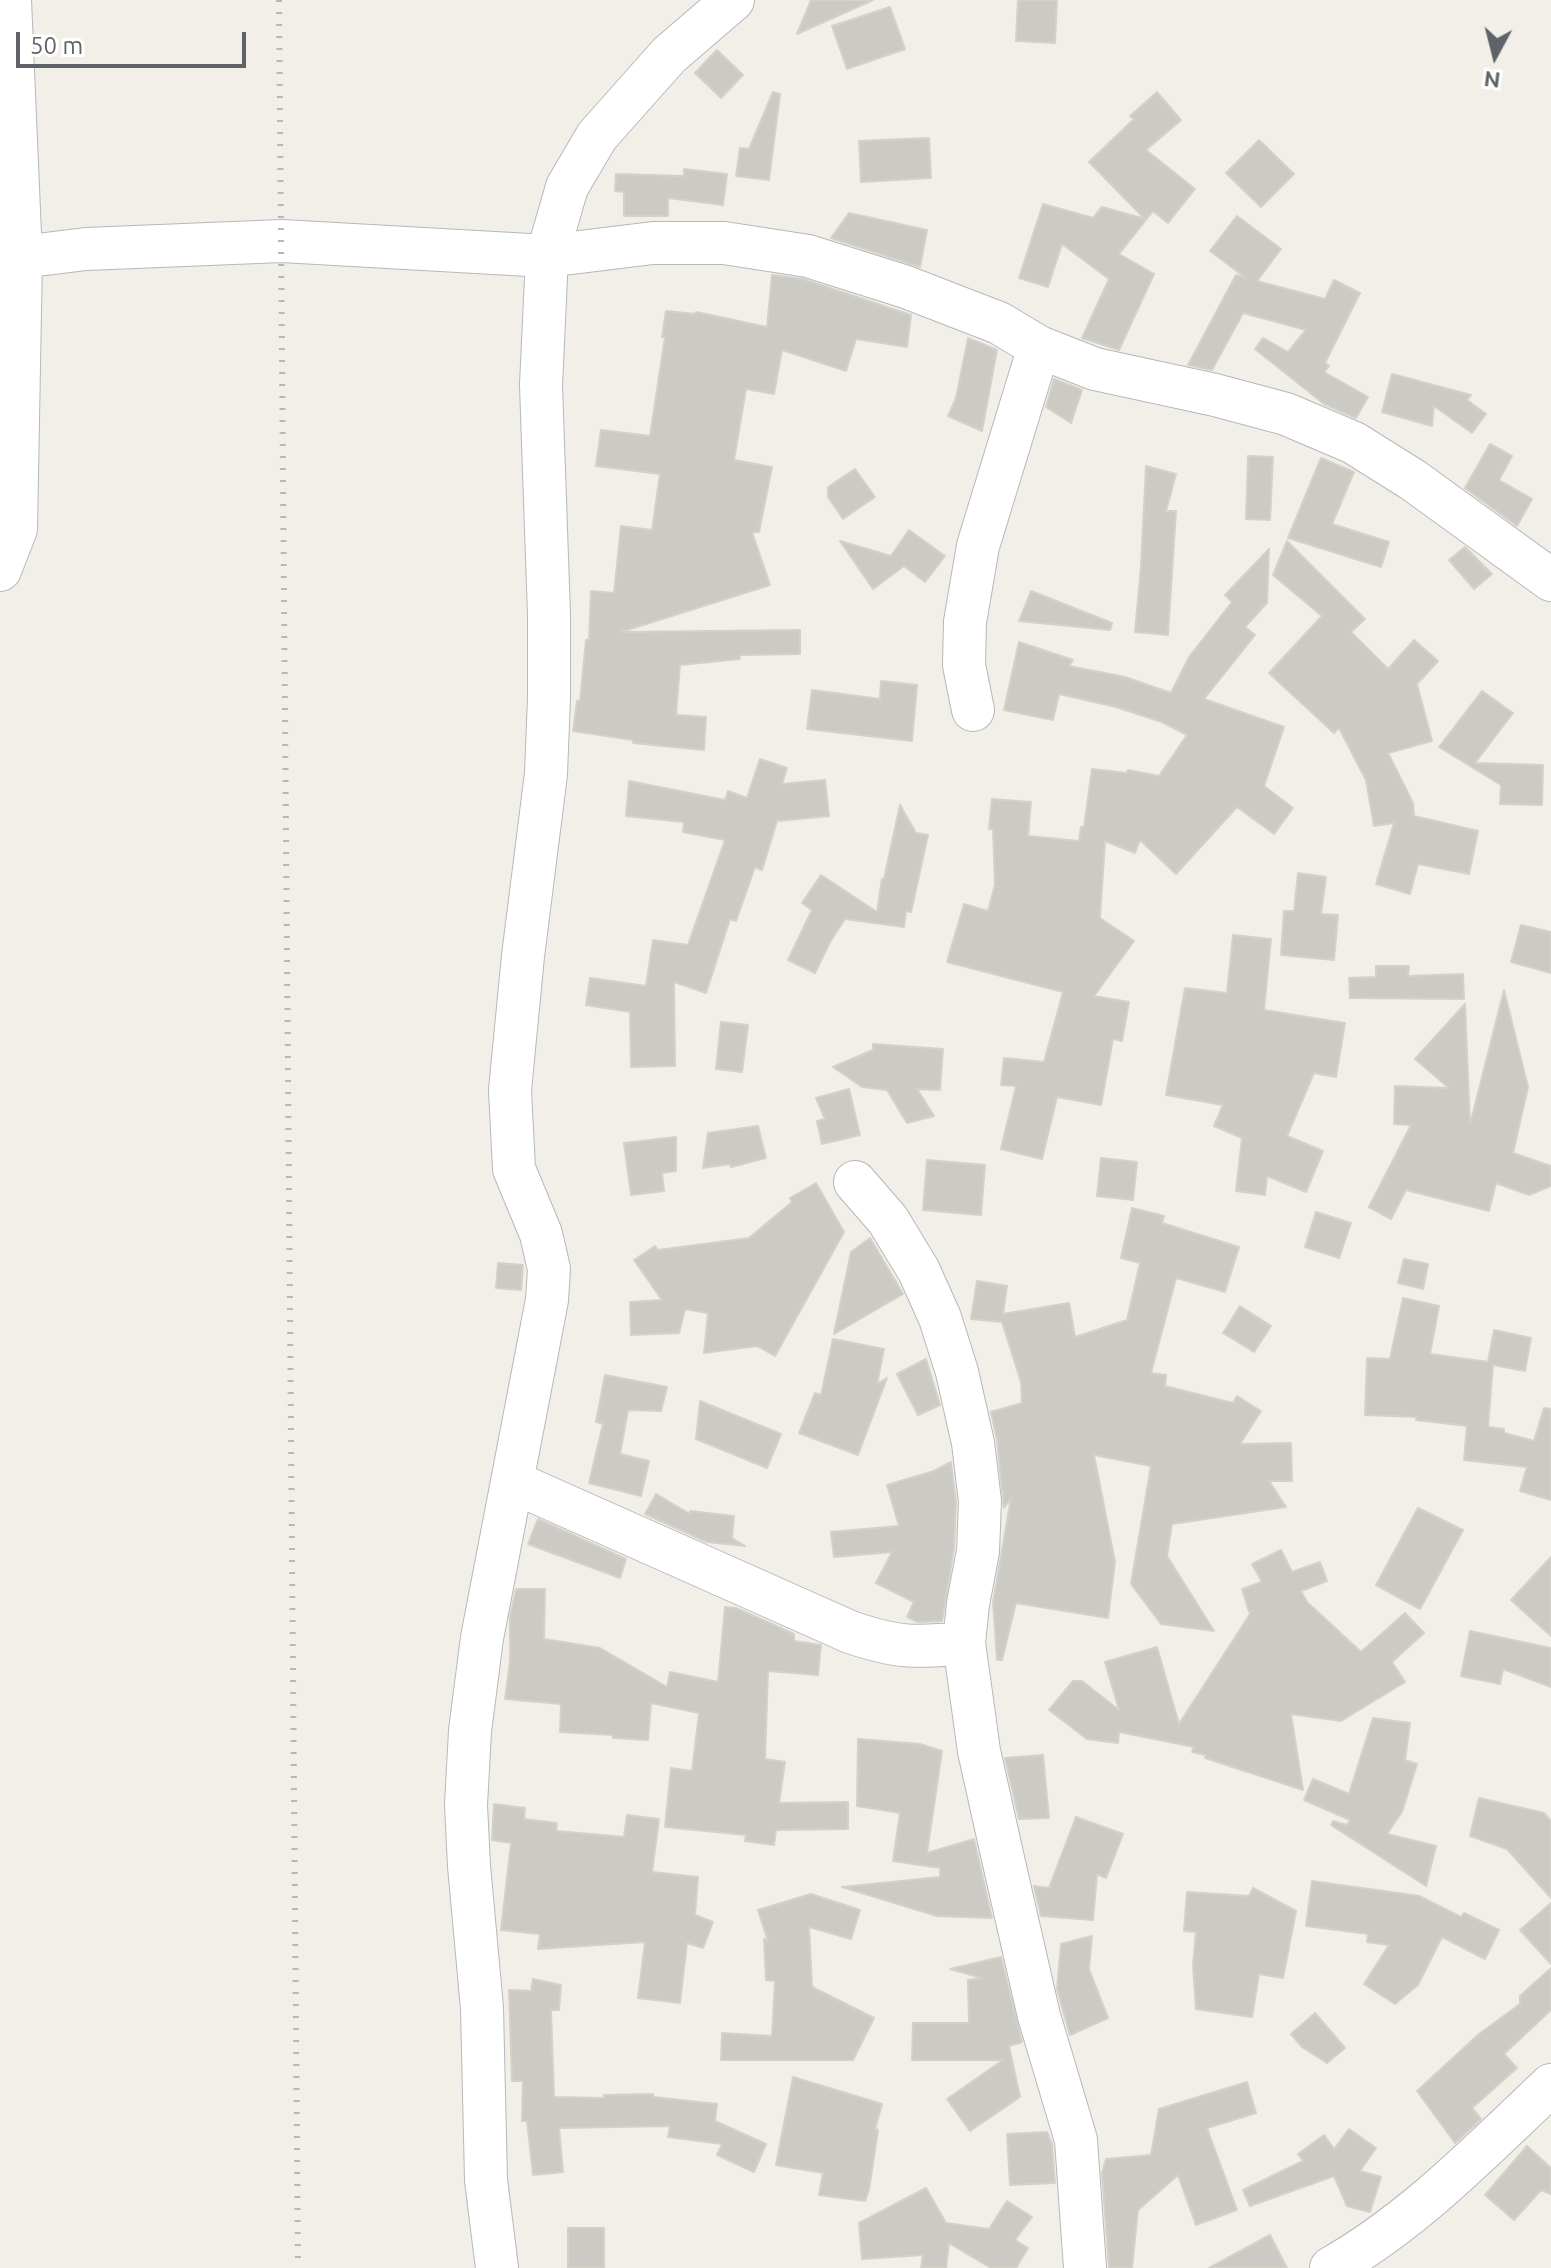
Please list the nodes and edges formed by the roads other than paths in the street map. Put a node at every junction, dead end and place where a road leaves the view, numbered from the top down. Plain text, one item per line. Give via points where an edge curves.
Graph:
1 (10, 0) edge
2 (733, 0) edge
3 (547, 256) junction
4 (21, 257) junction
5 (1039, 347) junction
6 (0, 570) edge
7 (1551, 580) edge
8 (973, 710) dead end
9 (855, 1182) dead end
10 (513, 1482) junction
11 (964, 1643) junction
12 (1551, 2085) edge
13 (497, 2268) edge
14 (1085, 2268) edge
15 (1331, 2268) edge

1 - 4 street
2 - 3 street via 669,55 597,136 567,187
3 - 4 street via 282,241 86,249
3 - 5 street via 653,243 724,243 808,256 986,318
3 - 10 street via 541,385 549,615 547,743 510,1090 514,1169 541,1234 549,1269
4 - 6 street via 16,529
5 - 7 street via 1095,369 1286,414 1354,443
5 - 8 street via 975,561 964,665
9 - 11 street via 888,1220 924,1283 944,1331 973,1443 980,1501 978,1551
10 - 11 street via 850,1632 917,1648
10 - 13 street via 482,1638 466,1805 482,2008 486,2180
11 - 14 street via 979,1751 1011,1894 1039,2016 1076,2140
12 - 15 street via 1423,2206

